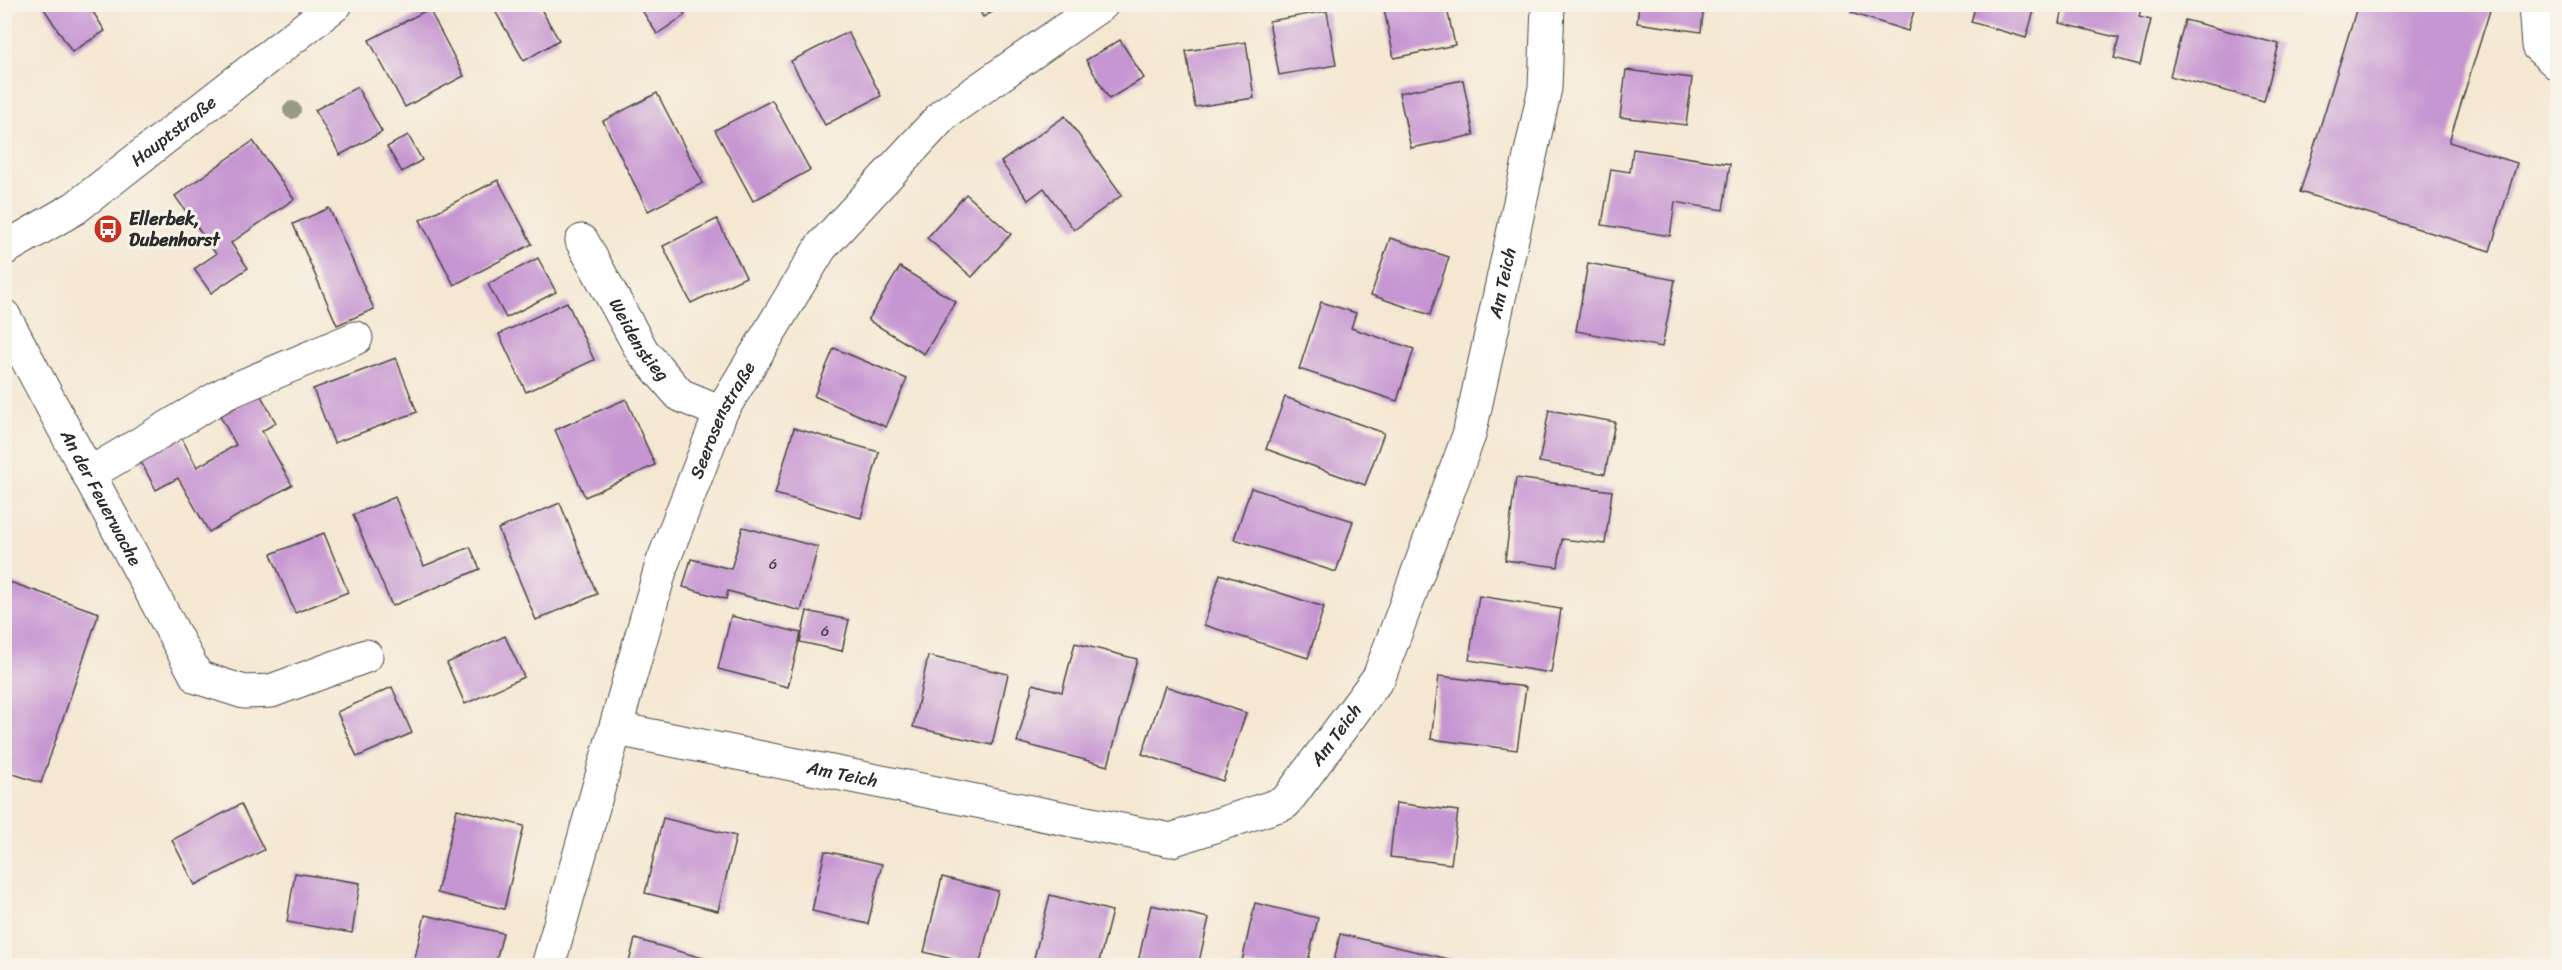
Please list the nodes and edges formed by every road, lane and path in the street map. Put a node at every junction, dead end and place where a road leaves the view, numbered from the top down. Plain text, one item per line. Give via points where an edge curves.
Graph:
1 (336, 4) edge
2 (1102, 4) edge
3 (1548, 4) edge
4 (2535, 4) edge
5 (2558, 64) edge
6 (582, 241) dead end
7 (4, 249) edge
8 (4, 316) edge
9 (356, 338) dead end
10 (721, 412) junction
11 (89, 474) junction
12 (366, 656) dead end
13 (617, 729) junction
14 (548, 966) edge

1 - 7 street, Hauptstraße via 75,208
2 - 10 street, Seerosenstraße via 937,122 821,247
3 - 13 street, Am Teich via 1545,88 1469,435 1379,677 1285,802 1171,840
4 - 5 street via 2538,46
6 - 10 street, Weidenstieg via 642,351 680,395
8 - 11 street, An der Feuerwache
9 - 11 street via 226,393
10 - 13 street, Seerosenstraße via 662,564
11 - 12 street, An der Feuerwache via 198,677 244,692 271,691
13 - 14 street, Seerosenstraße

